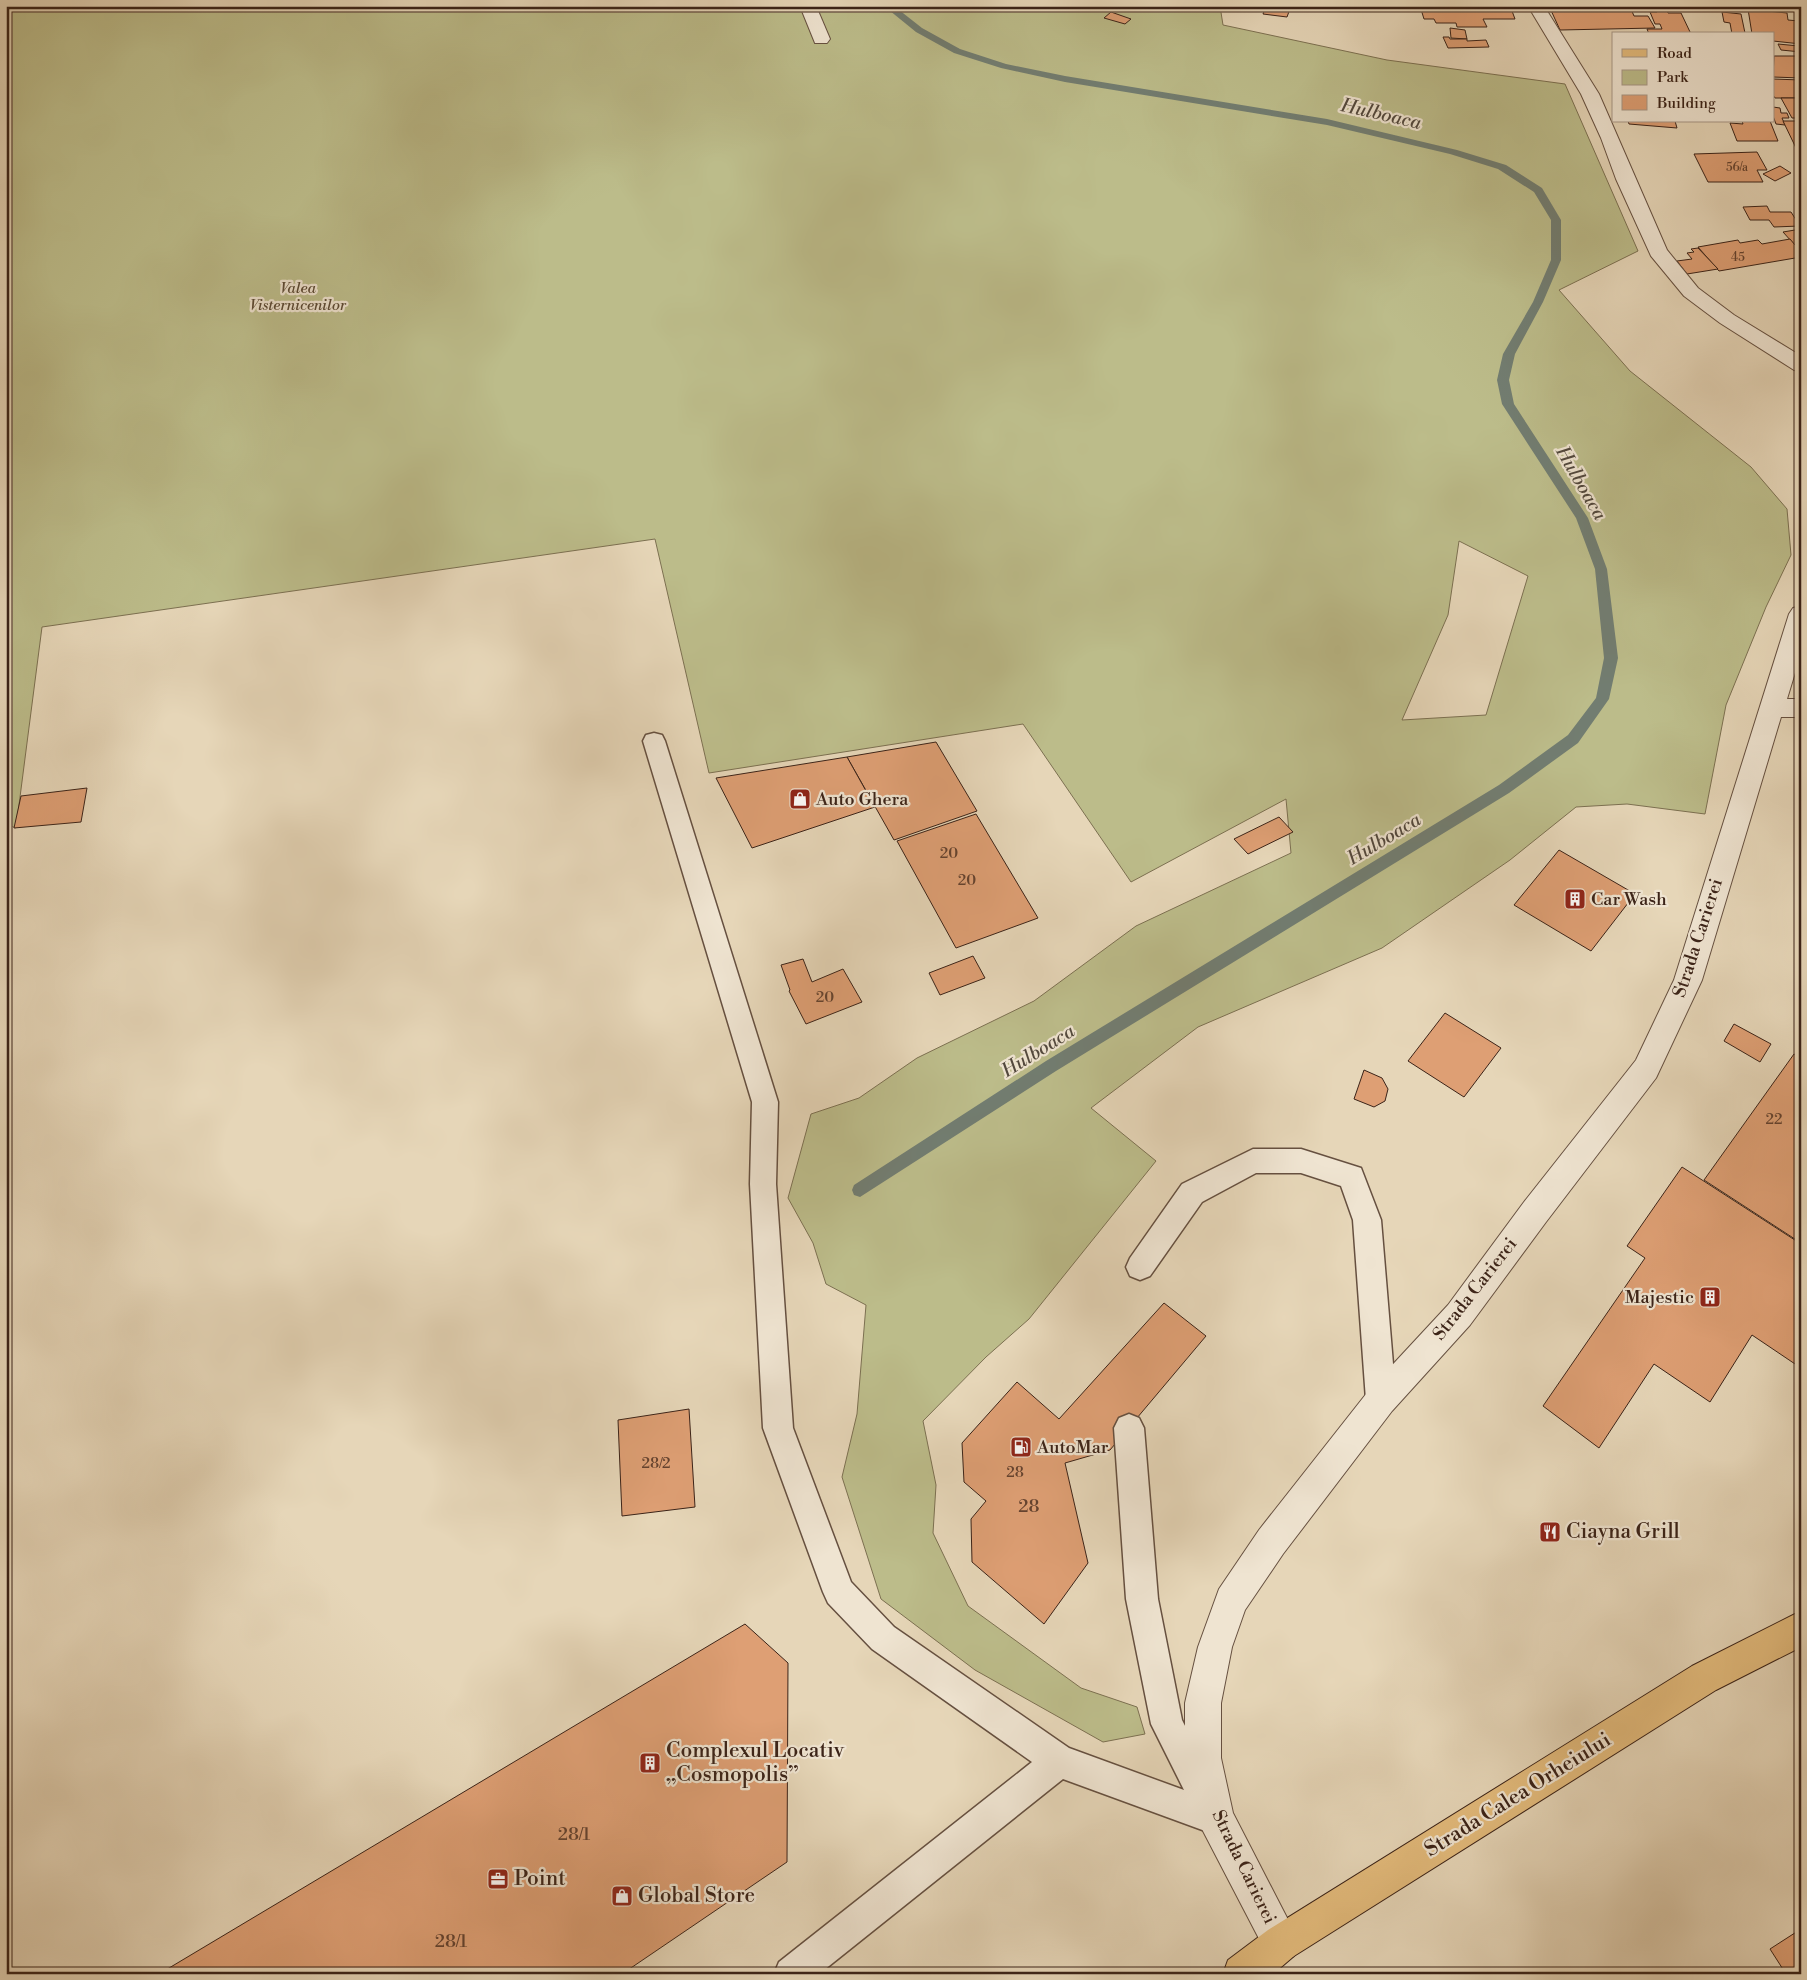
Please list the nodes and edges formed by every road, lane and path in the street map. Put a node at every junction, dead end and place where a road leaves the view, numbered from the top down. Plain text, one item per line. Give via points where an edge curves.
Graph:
1 (808, 6) edge
2 (1536, 6) edge
3 (821, 39) dead end
4 (1801, 366) edge
5 (1801, 614) edge
6 (1771, 708) junction
7 (1801, 708) edge
8 (654, 741) dead end
9 (1140, 1267) dead end
10 (1381, 1400) junction
11 (1129, 1428) dead end
12 (1801, 1628) edge
13 (1059, 1761) junction
14 (1216, 1818) junction
15 (1281, 1943) junction
16 (791, 1974) edge
17 (1242, 1974) edge

1 - 3 street
2 - 4 street via 1590,94 1658,252 1691,292
5 - 6 street, Strada Carierei
6 - 7 street
6 - 10 street, Strada Carierei via 1688,980 1646,1069 1459,1315
8 - 13 lane via 765,1102 764,1184 778,1428 839,1592 883,1638
9 - 10 lane via 1192,1193 1253,1161 1301,1161 1351,1177 1367,1220
10 - 14 street, Strada Carierei via 1271,1542 1231,1601 1215,1647 1203,1703 1203,1758
11 - 14 lane via 1142,1599 1167,1724
12 - 15 main road, Strada Calea Orheiului via 1704,1678
13 - 14 lane
13 - 16 lane
14 - 15 street, Strada Carierei
15 - 17 main road, Strada Calea Orheiului

